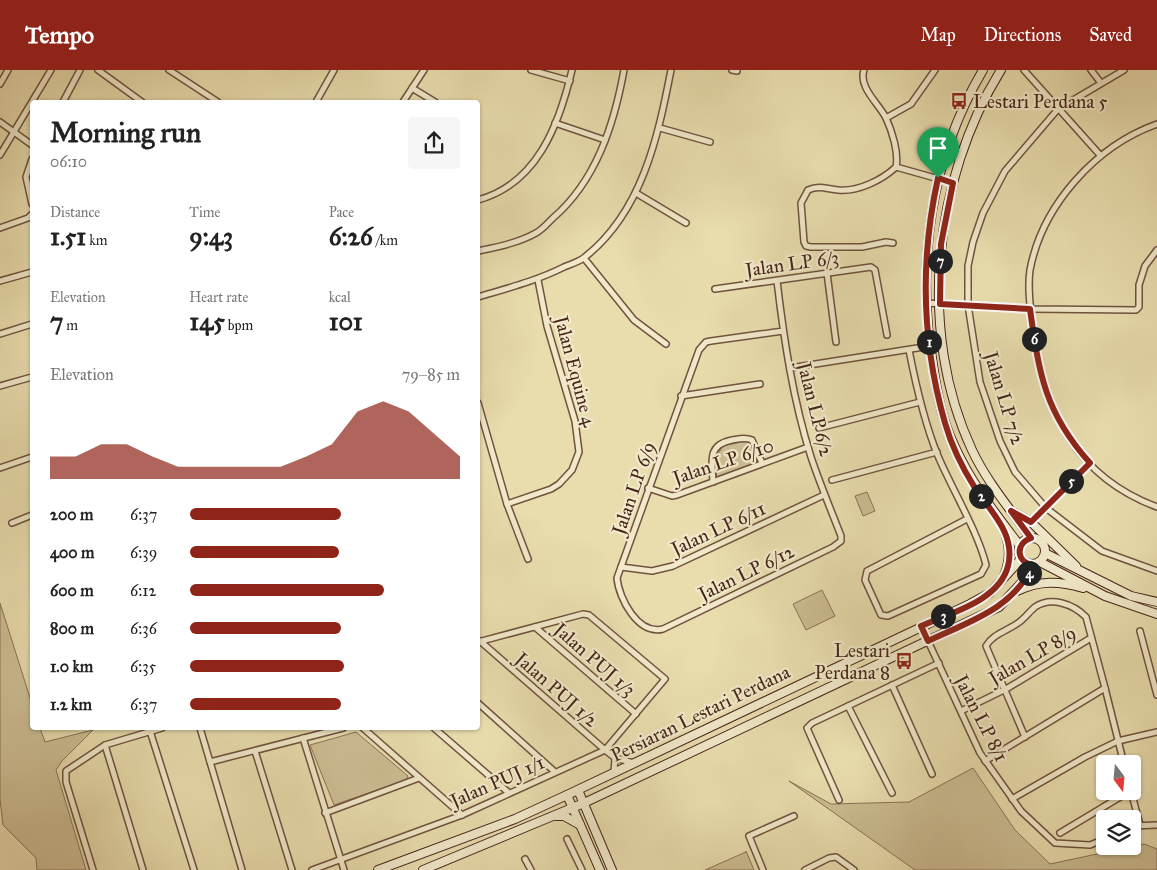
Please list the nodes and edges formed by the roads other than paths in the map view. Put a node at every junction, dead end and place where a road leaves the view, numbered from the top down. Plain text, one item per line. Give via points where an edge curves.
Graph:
1 (8, 70) edge
2 (51, 70) edge
3 (80, 70) edge
4 (98, 70) edge
5 (169, 70) edge
6 (334, 70) edge
7 (424, 70) edge
8 (531, 70) edge
9 (572, 70) edge
10 (624, 70) edge
11 (671, 70) edge
12 (864, 70) edge
13 (935, 70) edge
14 (983, 70) edge
15 (1001, 70) edge
16 (1024, 70) edge
17 (1091, 70) edge
18 (1124, 70) edge
19 (570, 81) junction
20 (1101, 83) junction
21 (0, 84) edge
22 (412, 88) junction
23 (33, 100) edge
24 (64, 100) edge
25 (139, 100) edge
26 (215, 100) edge
27 (317, 100) edge
28 (404, 100) edge
29 (432, 100) edge
30 (30, 105) edge
31 (1058, 109) junction
32 (886, 118) junction
33 (0, 122) edge
34 (555, 123) junction
35 (1157, 124) edge
36 (660, 128) junction
37 (14, 132) junction
38 (605, 140) junction
39 (710, 142) dead end
40 (30, 144) edge
41 (0, 155) edge
42 (1100, 155) junction
43 (30, 165) edge
44 (896, 167) junction
45 (938, 178) junction
46 (953, 183) junction
47 (636, 193) junction
48 (30, 195) edge
49 (480, 199) edge
50 (30, 216) edge
51 (686, 223) dead end
52 (0, 228) edge
53 (893, 243) dead end
54 (1157, 250) edge
55 (480, 251) edge
56 (584, 258) junction
57 (30, 273) edge
58 (827, 273) junction
59 (538, 280) junction
60 (0, 281) edge
61 (777, 281) junction
62 (715, 289) dead end
63 (480, 296) edge
64 (925, 303) junction
65 (940, 304) junction
66 (968, 305) junction
67 (1030, 309) junction
68 (30, 325) edge
69 (782, 331) junction
70 (0, 334) edge
71 (887, 335) dead end
72 (836, 342) dead end
73 (666, 344) dead end
74 (930, 346) junction
75 (909, 350) junction
76 (790, 368) junction
77 (30, 378) edge
78 (760, 384) dead end
79 (0, 386) edge
80 (681, 396) junction
81 (920, 402) junction
82 (480, 410) edge
83 (819, 428) dead end
84 (808, 447) junction
85 (936, 452) junction
86 (30, 458) edge
87 (762, 463) junction
88 (1090, 463) junction
89 (0, 468) edge
90 (832, 480) dead end
91 (713, 482) junction
92 (648, 488) junction
93 (824, 495) junction
94 (507, 504) junction
95 (1157, 507) edge
96 (1046, 508) junction
97 (1011, 511) junction
98 (30, 516) edge
99 (967, 519) junction
100 (1031, 522) junction
101 (12, 523) dead end
102 (1001, 523) junction
103 (1031, 538) junction
104 (841, 540) joint
105 (1020, 546) junction
106 (1045, 553) junction
107 (528, 559) dead end
108 (1021, 559) junction
109 (1036, 564) junction
110 (621, 567) junction
111 (1081, 570) junction
112 (1157, 571) edge
113 (1003, 580) junction
114 (1016, 592) junction
115 (1106, 596) junction
116 (1157, 602) edge
117 (1157, 614) edge
118 (921, 626) junction
119 (535, 627) junction
120 (663, 629) joint
121 (1140, 631) dead end
122 (1092, 638) junction
123 (480, 641) edge
124 (928, 641) junction
125 (480, 642) edge
126 (939, 663) junction
127 (892, 685) junction
128 (1105, 688) junction
129 (1006, 689) junction
130 (1157, 695) edge
131 (759, 703) junction
132 (480, 705) edge
133 (848, 706) junction
134 (961, 711) junction
135 (636, 714) junction
136 (767, 717) junction
137 (154, 730) edge
138 (201, 730) edge
139 (335, 730) edge
140 (365, 730) edge
141 (436, 730) edge
142 (150, 731) junction
143 (1157, 732) edge
144 (1025, 737) junction
145 (303, 738) junction
146 (1118, 740) junction
147 (105, 745) junction
148 (605, 750) junction
149 (255, 751) junction
150 (1122, 755) edge
151 (615, 758) junction
152 (984, 761) junction
153 (210, 762) junction
154 (634, 763) junction
155 (555, 772) junction
156 (614, 772) junction
157 (932, 774) dead end
158 (419, 778) junction
159 (578, 790) junction
160 (509, 793) junction
161 (892, 793) dead end
162 (567, 795) junction
163 (600, 795) junction
164 (1012, 799) junction
165 (839, 800) dead end
166 (1115, 800) edge
167 (584, 803) junction
168 (573, 807) junction
169 (325, 813) junction
170 (462, 815) junction
171 (552, 816) junction
172 (590, 816) junction
173 (794, 816) dead end
174 (1141, 825) edge
175 (1157, 825) edge
176 (582, 826) junction
177 (1060, 833) dead end
178 (567, 839) dead end
179 (1096, 843) edge
180 (340, 859) junction
181 (526, 859) dead end
182 (93, 870) edge
183 (143, 870) edge
184 (194, 870) edge
185 (242, 870) edge
186 (292, 870) edge
187 (312, 870) edge
188 (344, 870) edge
189 (378, 870) edge
190 (423, 870) edge
191 (531, 870) edge
192 (582, 870) edge
193 (600, 870) edge
194 (612, 870) edge
195 (763, 870) edge
196 (805, 870) edge
197 (854, 870) edge

1 - 21 street
2 - 23 street
3 - 24 street
4 - 25 street
5 - 26 street
6 - 27 street
7 - 22 street
8 - 19 street
9 - 19 street
10 - 38 street
11 - 36 street
12 - 32 street via 863,78 870,96
13 - 32 street via 911,104
14 - 45 main road via 956,127
15 - 46 main road via 971,124
16 - 31 street
17 - 20 street
18 - 20 street, Jalan LP 7/2
19 - 34 street
20 - 31 street, Jalan LP 7/2
22 - 28 street
22 - 29 street
30 - 37 street
31 - 42 street
31 - 66 street, Jalan LP 7/2 via 1008,166 984,213 968,266
32 - 44 street via 897,158
33 - 37 street
34 - 38 street
34 - 49 street via 533,165 517,182 504,191
35 - 42 street
36 - 39 street
36 - 47 street
37 - 40 street
37 - 41 street
38 - 55 street via 584,186 537,233
42 - 67 street via 1060,200 1044,231 1030,272
43 - 48 street via 26,177
44 - 45 street
44 - 53 street via 876,181 857,187 840,190 815,187 808,190 801,203 806,246 862,247
45 - 46 street
45 - 64 main road via 927,241
46 - 65 main road via 941,244
47 - 51 street
47 - 56 street via 615,226
50 - 52 street
54 - 67 street via 1145,266 1136,310
56 - 59 street
56 - 73 street via 634,320
57 - 60 street
58 - 61 street, Jalan LP 6/3
58 - 71 street, Jalan LP 6/3 via 874,268
58 - 72 street
59 - 63 street
59 - 94 street, Jalan Equine 4 via 547,326 575,421 579,452 572,470 559,484
61 - 62 street, Jalan LP 6/3
61 - 69 street, Jalan LP 6/2
64 - 65 street
64 - 74 main road
65 - 66 street
65 - 97 main road via 944,348 962,423 988,481
66 - 67 street
66 - 96 street, Jalan LP 7/2 via 980,382 1000,441 1015,472
67 - 88 street via 1047,395 1068,439
68 - 70 street
69 - 76 street, Jalan LP 6/2
69 - 80 street, Jalan LP 6/9 via 706,342 699,350
74 - 75 street
74 - 102 main road via 938,397 953,445 974,487
75 - 76 street
75 - 81 street
76 - 84 street, Jalan LP 6/2
77 - 79 street
78 - 80 street
80 - 92 street, Jalan LP 6/9
81 - 83 street
81 - 85 street
82 - 94 street
84 - 87 street, Jalan LP 6/10
84 - 93 street, Jalan LP 6/2
85 - 90 street
85 - 99 street
86 - 89 street
87 - 91 street, Jalan LP 6/10
87 - 91 street via 752,440 723,442 713,453
88 - 95 street via 1132,497
88 - 96 street
91 - 92 street, Jalan LP 6/10 via 672,496
92 - 110 street, Jalan LP 6/9
93 - 104 street, Jalan LP 6/2
93 - 110 street, Jalan LP 6/11 via 674,566 652,571
94 - 107 street
96 - 100 street
96 - 112 street, Jalan LP 7/2 via 1102,551
97 - 100 main road
97 - 103 main road
98 - 101 street
99 - 99 street via 985,562 981,574 892,615 878,612 865,580 867,571
100 - 111 main road
102 - 105 main road
102 - 113 main road via 1009,550 1009,565
103 - 105 main road
103 - 106 main road via 1042,542
104 - 120 street, Jalan LP 6/12 via 834,547
105 - 108 main road
106 - 109 main road
106 - 111 main road
108 - 109 main road via 1026,564
108 - 113 main road, Persiaran Lestari Perdana
109 - 114 main road, Persiaran Lestari Perdana
109 - 115 main road
110 - 120 street, Jalan LP 6/9 via 617,578 625,604 647,628
111 - 116 main road via 1131,596
113 - 118 main road, Persiaran Lestari Perdana via 990,593
114 - 115 main road via 1040,582 1051,582 1070,584
114 - 124 main road, Persiaran Lestari Perdana via 1000,607
115 - 117 main road
118 - 124 street, Jalan LP 8/1
118 - 131 main road, Persiaran Lestari Perdana
119 - 123 street
119 - 135 street, Jalan PUJ 1/3
119 - 135 street, Jalan PUJ 1/1 via 589,614 665,679
121 - 130 street
122 - 128 street
122 - 129 street, Jalan LP 8/9
122 - 129 street via 1086,617 1070,606 1058,602 1042,604 986,645
124 - 126 street, Jalan LP 8/1
124 - 136 main road, Persiaran Lestari Perdana
125 - 148 street, Jalan PUJ 1/2
126 - 127 street
126 - 134 street, Jalan LP 8/1
127 - 133 street
127 - 157 street
128 - 144 street
128 - 146 street
129 - 134 street, Jalan LP 8/9
129 - 144 street
131 - 136 main road
131 - 154 main road, Persiaran Lestari Perdana
132 - 155 street
133 - 161 street
133 - 165 street via 807,728
134 - 152 street, Jalan LP 8/1
135 - 148 street, Jalan PUJ 1/1
136 - 163 main road, Persiaran Lestari Perdana
137 - 142 street
138 - 153 street
139 - 145 street
140 - 158 street
141 - 160 street
142 - 147 street
142 - 184 street
143 - 146 street
144 - 152 street
145 - 149 street
145 - 169 street
146 - 150 street
146 - 164 street
147 - 182 street via 70,767 64,775
147 - 183 street
148 - 151 street, Jalan PUJ 1/2
148 - 155 street, Jalan PUJ 1/1
149 - 153 street
149 - 186 street
151 - 154 street, Jalan PUJ 1/2
151 - 156 street
152 - 164 street, Jalan LP 8/1
153 - 185 street
154 - 156 main road, Persiaran Lestari Perdana
155 - 160 street, Jalan PUJ 1/1
156 - 159 main road, Persiaran Lestari Perdana
158 - 169 street
158 - 170 street
159 - 162 main road, Persiaran Lestari Perdana
159 - 167 main road
160 - 170 street, Jalan PUJ 1/1
162 - 168 main road
162 - 189 main road, Persiaran Lestari Perdana via 515,819
163 - 167 main road, Persiaran Lestari Perdana
163 - 172 main road
164 - 179 street, Jalan LP 8/1 via 1055,842
166 - 177 street
167 - 168 main road, Persiaran Lestari Perdana
167 - 172 main road
168 - 171 main road, Persiaran Lestari Perdana
168 - 176 main road
169 - 180 street
170 - 180 street, Jalan PUJ 1/1
171 - 176 main road via 564,816
171 - 190 main road, Persiaran Lestari Perdana
172 - 194 main road
173 - 195 street via 749,836
174 - 175 street
176 - 193 main road
178 - 192 street
180 - 187 street, Jalan PUJ 1/1
180 - 188 street
181 - 191 street
196 - 197 street via 829,858 836,858

